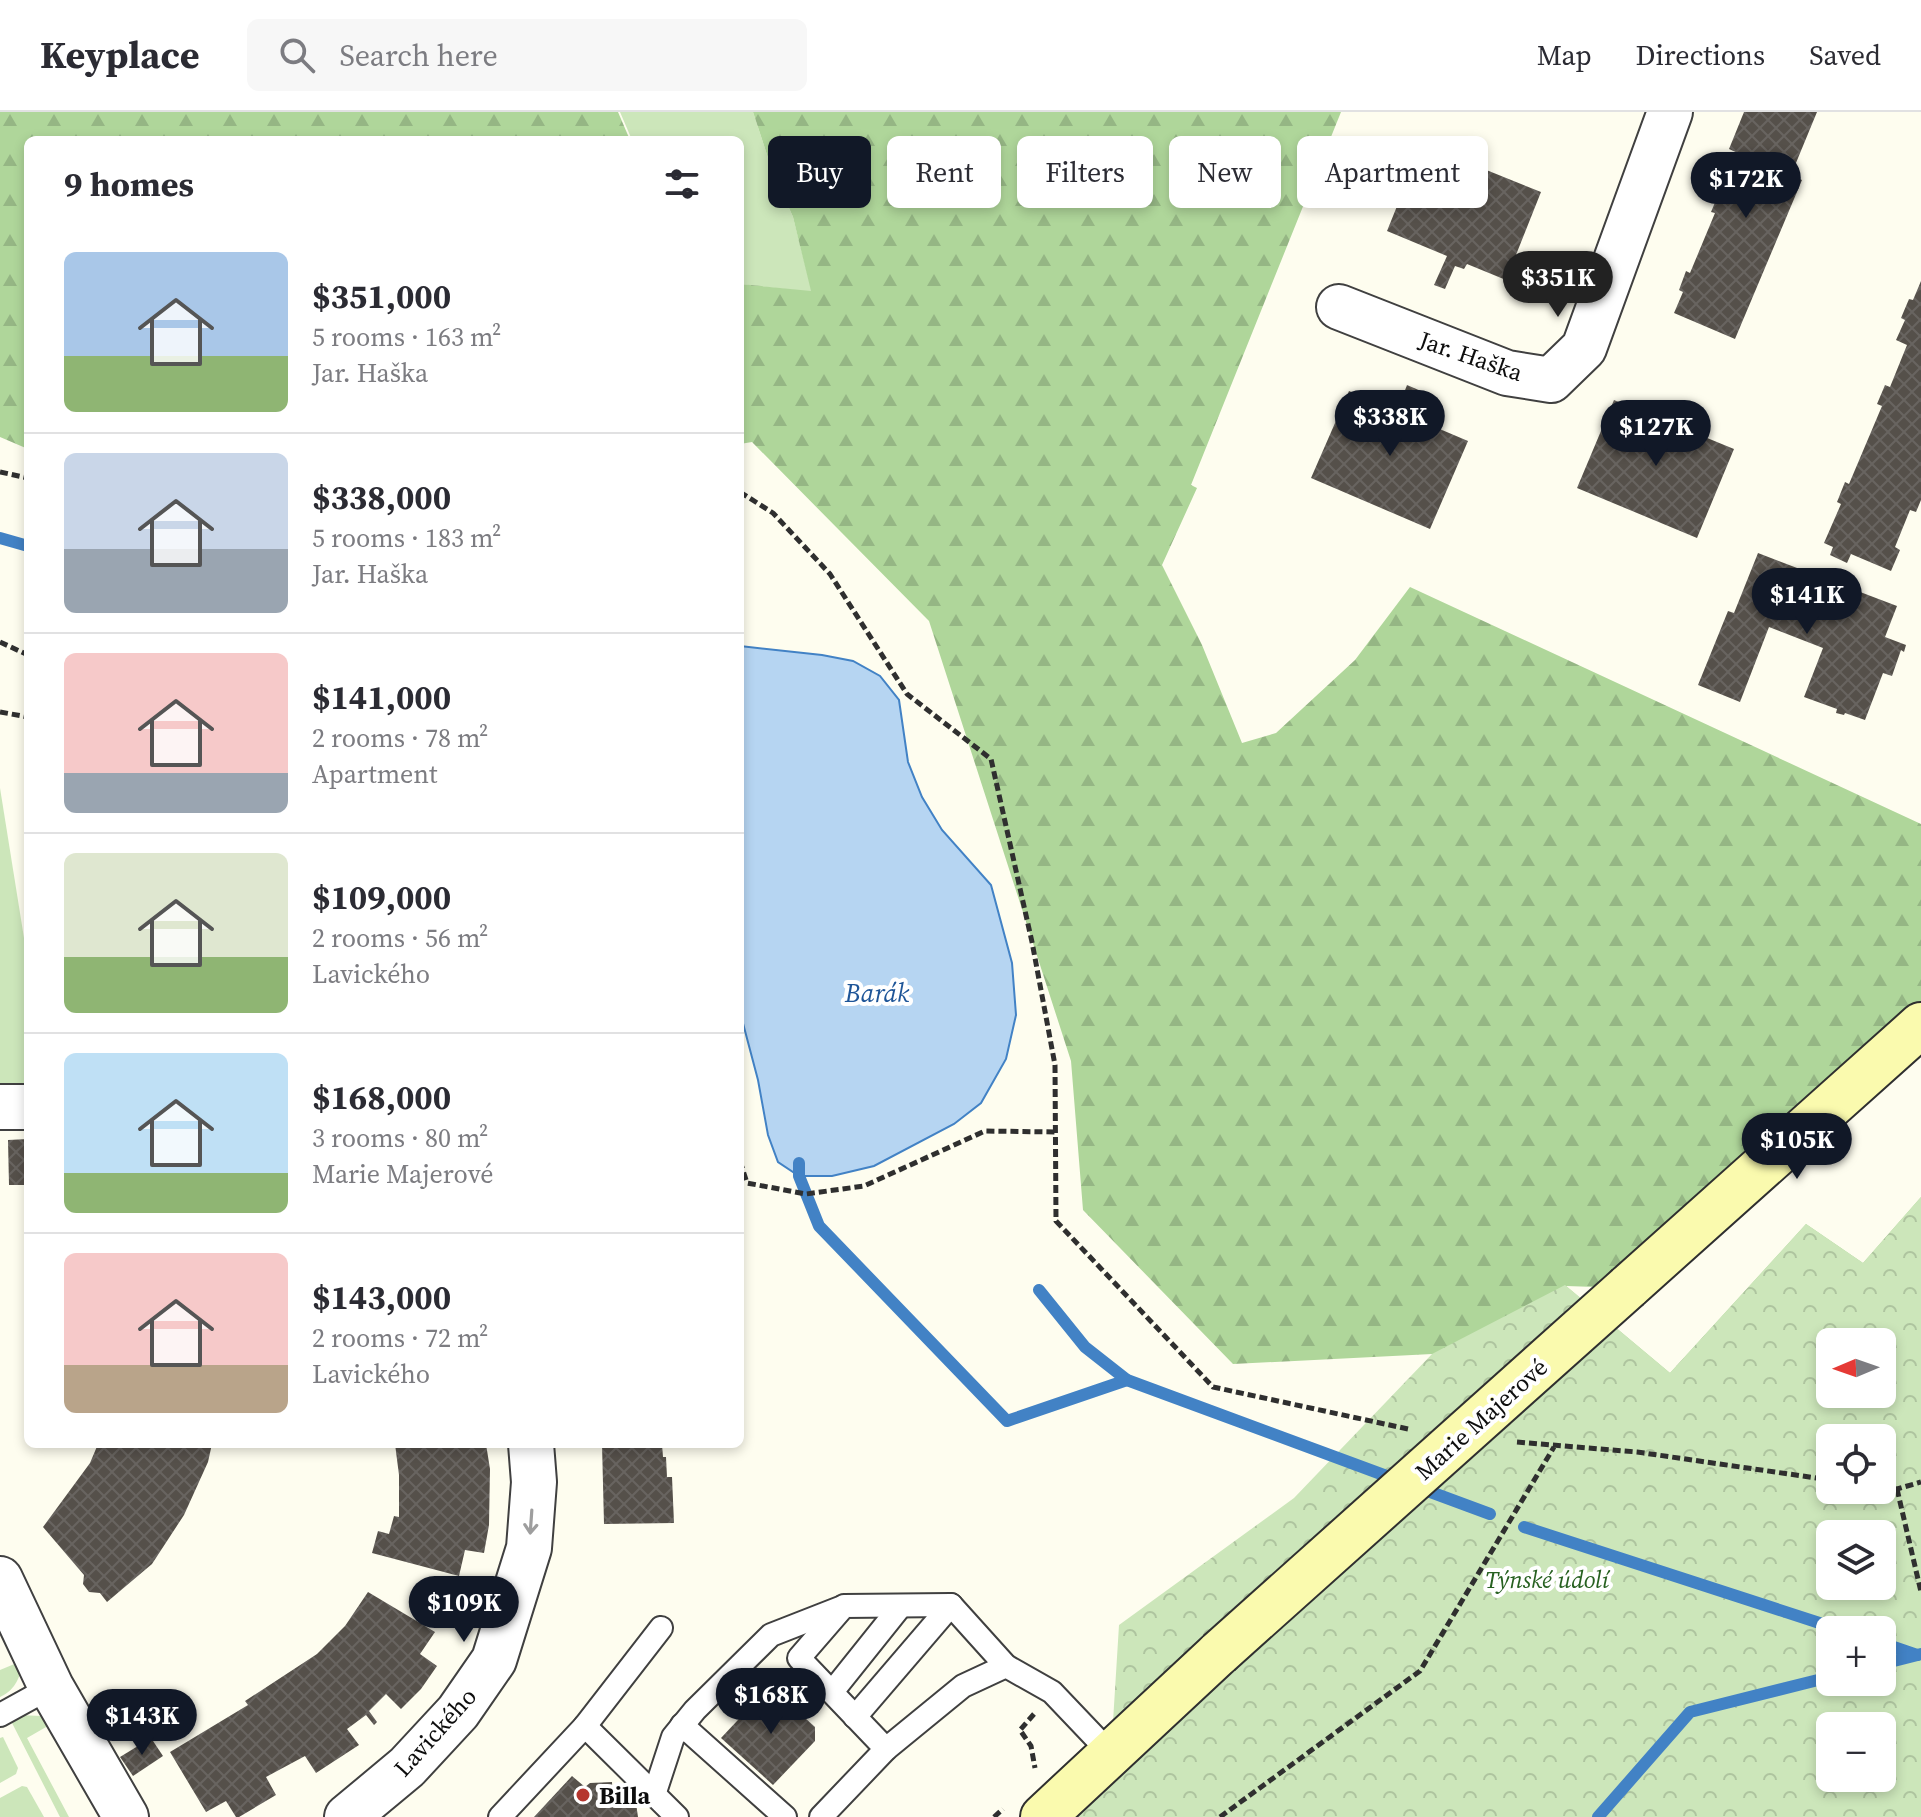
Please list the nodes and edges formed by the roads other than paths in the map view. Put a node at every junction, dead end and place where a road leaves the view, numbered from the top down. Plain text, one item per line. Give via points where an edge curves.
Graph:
1 (1670, 112) edge
2 (1339, 307) dead end
3 (1921, 1025) edge
4 (0, 1107) edge
5 (24, 1107) edge
6 (531, 1448) edge
7 (0, 1579) edge
8 (951, 1605) junction
9 (844, 1606) junction
10 (900, 1607) junction
11 (661, 1628) dead end
12 (1006, 1666) junction
13 (51, 1687) junction
14 (832, 1692) junction
15 (0, 1715) edge
16 (855, 1717) junction
17 (682, 1725) junction
18 (585, 1726) junction
19 (886, 1749) junction
20 (1111, 1754) junction
21 (654, 1795) junction
22 (1028, 1809) edge
23 (126, 1817) edge
24 (347, 1817) edge
25 (500, 1817) edge
26 (677, 1817) edge
27 (785, 1817) edge
28 (821, 1817) edge

1 - 2 street, Jar. Haška via 1584,348 1551,380 1507,373
3 - 20 street, Marie Majerové, bridge
4 - 5 street
6 -> 24 street, Lavického via 529,1548 494,1660 458,1712 418,1756
7 - 13 street
8 - 10 lane
8 - 12 lane
8 - 16 lane
9 - 10 lane
9 - 14 lane via 799,1658
9 - 17 lane via 771,1635
10 - 14 lane
11 - 18 lane
12 - 19 lane via 963,1686
12 - 20 lane via 1052,1692
13 - 15 lane
13 - 23 street
14 - 16 lane
16 - 19 lane
17 - 21 lane
17 - 27 lane
18 - 21 lane
18 - 25 lane
19 - 28 lane
20 - 22 street, Marie Majerové
21 - 26 lane

